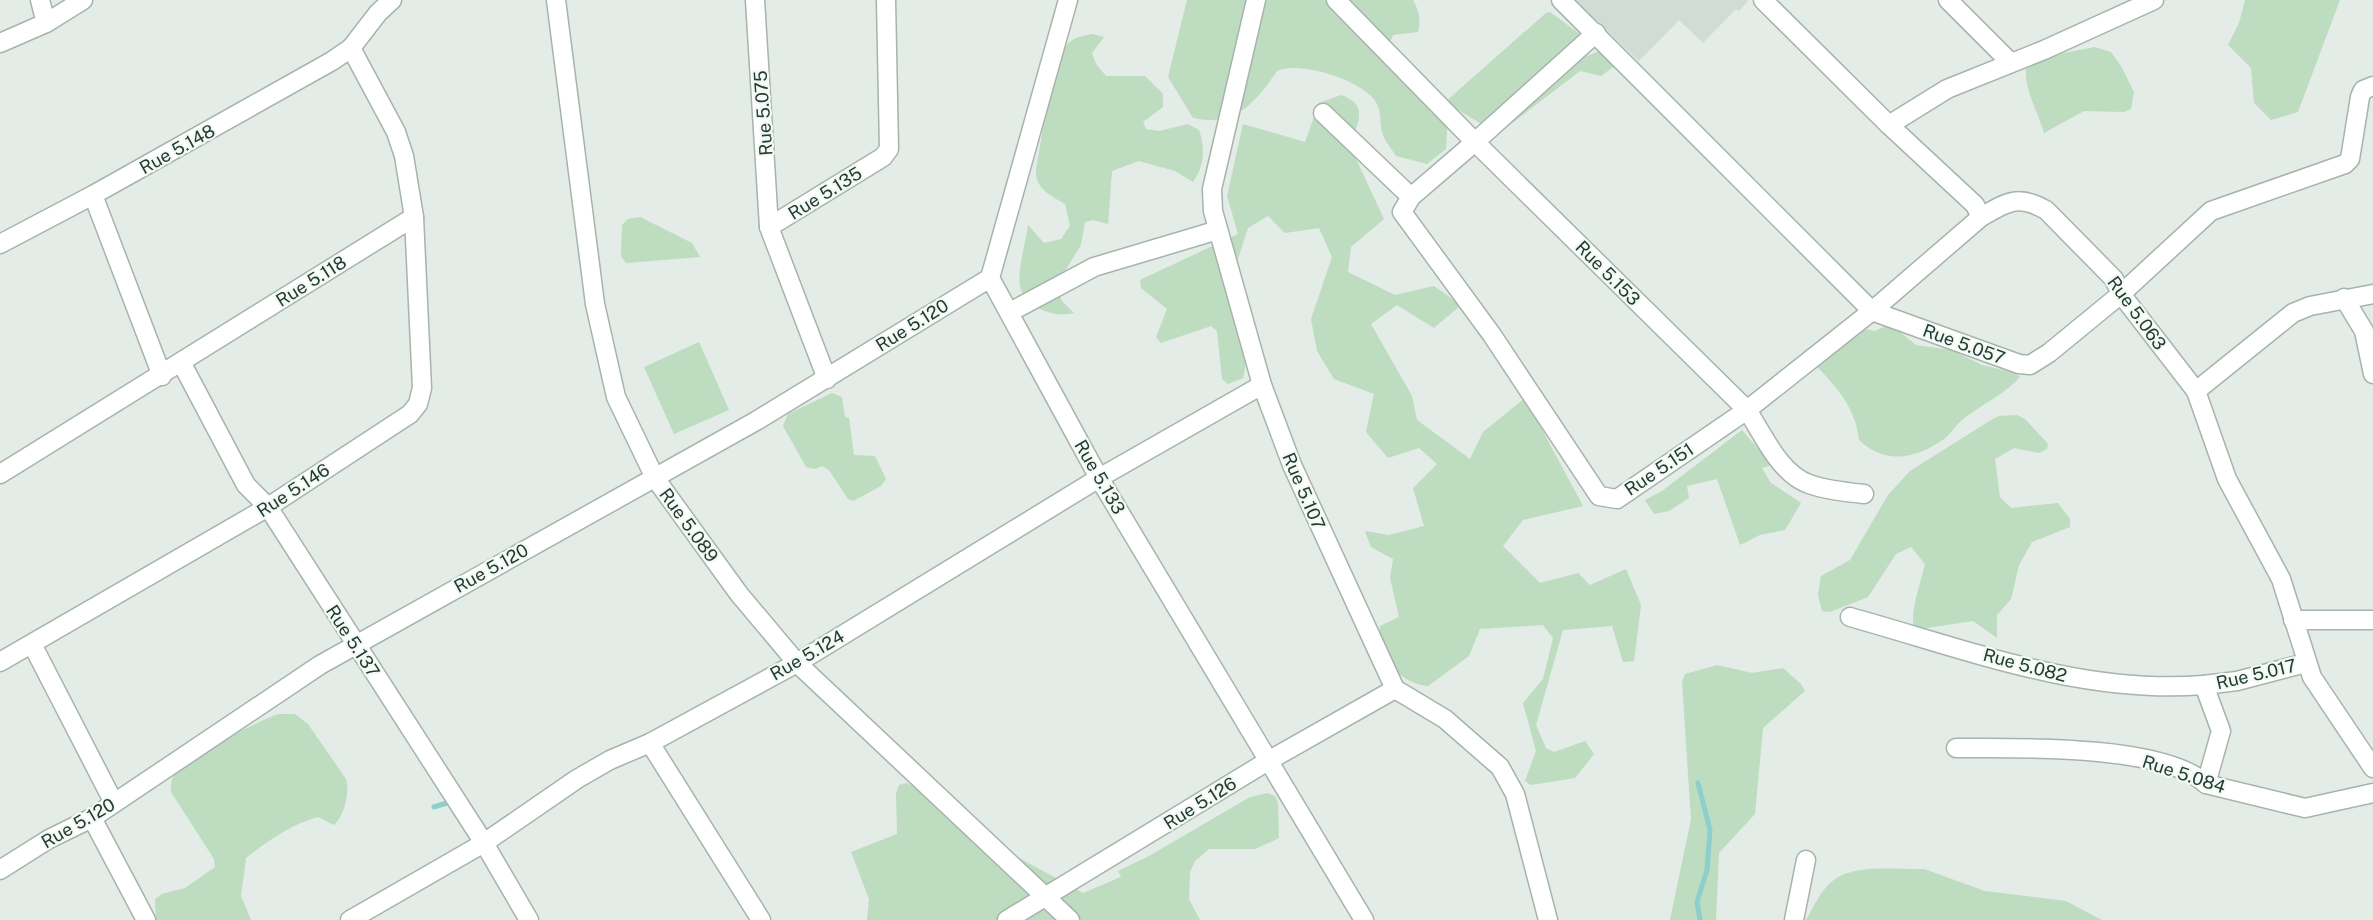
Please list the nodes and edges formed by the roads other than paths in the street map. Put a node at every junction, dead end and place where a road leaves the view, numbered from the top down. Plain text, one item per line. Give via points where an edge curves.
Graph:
1 (40, 0) edge
2 (83, 0) edge
3 (392, 0) edge
4 (556, 0) edge
5 (755, 0) edge
6 (886, 0) edge
7 (1068, 0) edge
8 (1256, 0) edge
9 (1336, 0) edge
10 (1561, 0) edge
11 (1763, 0) edge
12 (1948, 0) edge
13 (2154, 0) edge
14 (373, 6) edge
15 (46, 24) junction
16 (1596, 33) junction
17 (0, 43) edge
18 (351, 48) junction
19 (2011, 63) junction
20 (2373, 86) edge
21 (1323, 113) dead end
22 (1889, 125) junction
23 (1475, 142) junction
24 (93, 195) junction
25 (1412, 197) junction
26 (414, 217) junction
27 (1981, 217) junction
28 (769, 227) junction
29 (1218, 230) junction
30 (0, 243) edge
31 (990, 278) junction
32 (2121, 294) junction
33 (2373, 294) edge
34 (2344, 298) junction
35 (1872, 311) junction
36 (1010, 312) junction
37 (181, 362) junction
38 (2373, 374) edge
39 (162, 376) junction
40 (827, 379) junction
41 (1262, 385) junction
42 (2196, 391) junction
43 (1747, 410) junction
44 (0, 474) edge
45 (655, 478) junction
46 (1099, 478) junction
47 (1864, 494) dead end
48 (268, 507) junction
49 (1850, 616) dead end
50 (2293, 620) junction
51 (2373, 620) edge
52 (32, 644) junction
53 (355, 644) junction
54 (0, 662) edge
55 (797, 663) junction
56 (2306, 663) junction
57 (2204, 685) junction
58 (1395, 689) junction
59 (650, 743) junction
60 (1956, 748) dead end
61 (1268, 761) junction
62 (2373, 768) edge
63 (2206, 784) junction
64 (2373, 793) edge
65 (114, 803) junction
66 (92, 818) junction
67 (484, 843) junction
68 (1806, 860) dead end
69 (0, 870) edge
70 (1045, 898) junction
71 (146, 920) edge
72 (350, 920) edge
73 (529, 920) edge
74 (761, 920) edge
75 (1007, 920) edge
76 (1070, 920) edge
77 (1364, 920) edge
78 (1548, 920) edge
79 (1794, 920) edge

1 - 15 street
2 - 15 street
3 - 14 street
4 - 45 street, Rue 5.089 via 595,304 616,397
5 - 28 street, Rue 5.075
6 - 28 street, Rue 5.135 via 889,149 883,157
7 - 31 street
8 - 29 street, Rue 5.107 via 1212,189
9 - 23 street, Rue 5.153
10 - 16 street, Rue 5.057
11 - 22 street
12 - 19 street
13 - 19 street
14 - 18 street
15 - 17 street
16 - 23 street
16 - 35 street, Rue 5.057
18 - 24 street, Rue 5.148
18 - 26 street via 396,132
19 - 22 street via 1947,89
20 - 32 street, Rue 5.057 via 2360,97 2350,159 2345,164 2211,211
21 - 25 street
22 - 27 street via 1975,205
23 - 25 street
23 - 43 street, Rue 5.153
24 - 30 street, Rue 5.148
24 - 39 street
25 - 43 street, Rue 5.151 via 1402,212 1492,335 1599,496 1617,499
26 - 37 street, Rue 5.118
26 - 48 street, Rue 5.146 via 422,388 418,404 410,414
27 - 32 street, Rue 5.063 via 2009,201 2032,202 2046,210 2114,279
27 - 35 street, Rue 5.151
28 - 40 street, Rue 5.135
29 - 36 street via 1094,267
29 - 41 street, Rue 5.107
31 - 36 street, Rue 5.133
31 - 40 street, Rue 5.120
32 - 35 street, Rue 5.057 via 2030,365
32 - 42 street, Rue 5.063
33 - 34 street
34 - 38 street via 2364,331
34 - 42 street via 2293,313
35 - 43 street, Rue 5.151
36 - 46 street, Rue 5.133
37 - 39 street, Rue 5.118
37 - 48 street, Rue 5.137 via 246,485
39 - 44 street, Rue 5.118
40 - 45 street, Rue 5.120
41 - 46 street, Rue 5.124
41 - 58 street, Rue 5.107 via 1292,465
42 - 50 street, Rue 5.063 via 2227,479 2276,570
43 - 47 street, Rue 5.153 via 1778,459 1791,472 1807,483
45 - 53 street, Rue 5.120
45 - 55 street, Rue 5.089 via 739,594
46 - 55 street, Rue 5.124
46 - 61 street, Rue 5.133
48 - 52 street, Rue 5.146
48 - 53 street, Rue 5.137
49 - 57 street, Rue 5.082 via 2058,675 2146,686
50 - 51 street
50 - 56 street, Rue 5.063
52 - 54 street, Rue 5.146
52 - 65 street
53 - 65 street, Rue 5.120
53 - 67 street, Rue 5.137
55 - 59 street, Rue 5.124
55 - 70 street, Rue 5.089
56 - 57 street, Rue 5.017 via 2237,681
56 - 62 street, Rue 5.063
57 - 63 street, Rue 5.017 via 2221,731
58 - 61 street, Rue 5.126
58 - 78 street via 1445,719 1500,767 1515,794
59 - 67 street, Rue 5.124 via 577,779
59 - 74 street
60 - 63 street, Rue 5.084 via 2091,750 2156,762 2195,774
61 - 70 street, Rue 5.126
61 - 77 street, Rue 5.133
63 - 64 street, Rue 5.084 via 2305,808
65 - 66 street, Rue 5.120
66 - 69 street, Rue 5.120
66 - 71 street
67 - 72 street, Rue 5.124
67 - 73 street, Rue 5.137
68 - 79 street
70 - 75 street, Rue 5.126
70 - 76 street, Rue 5.089

